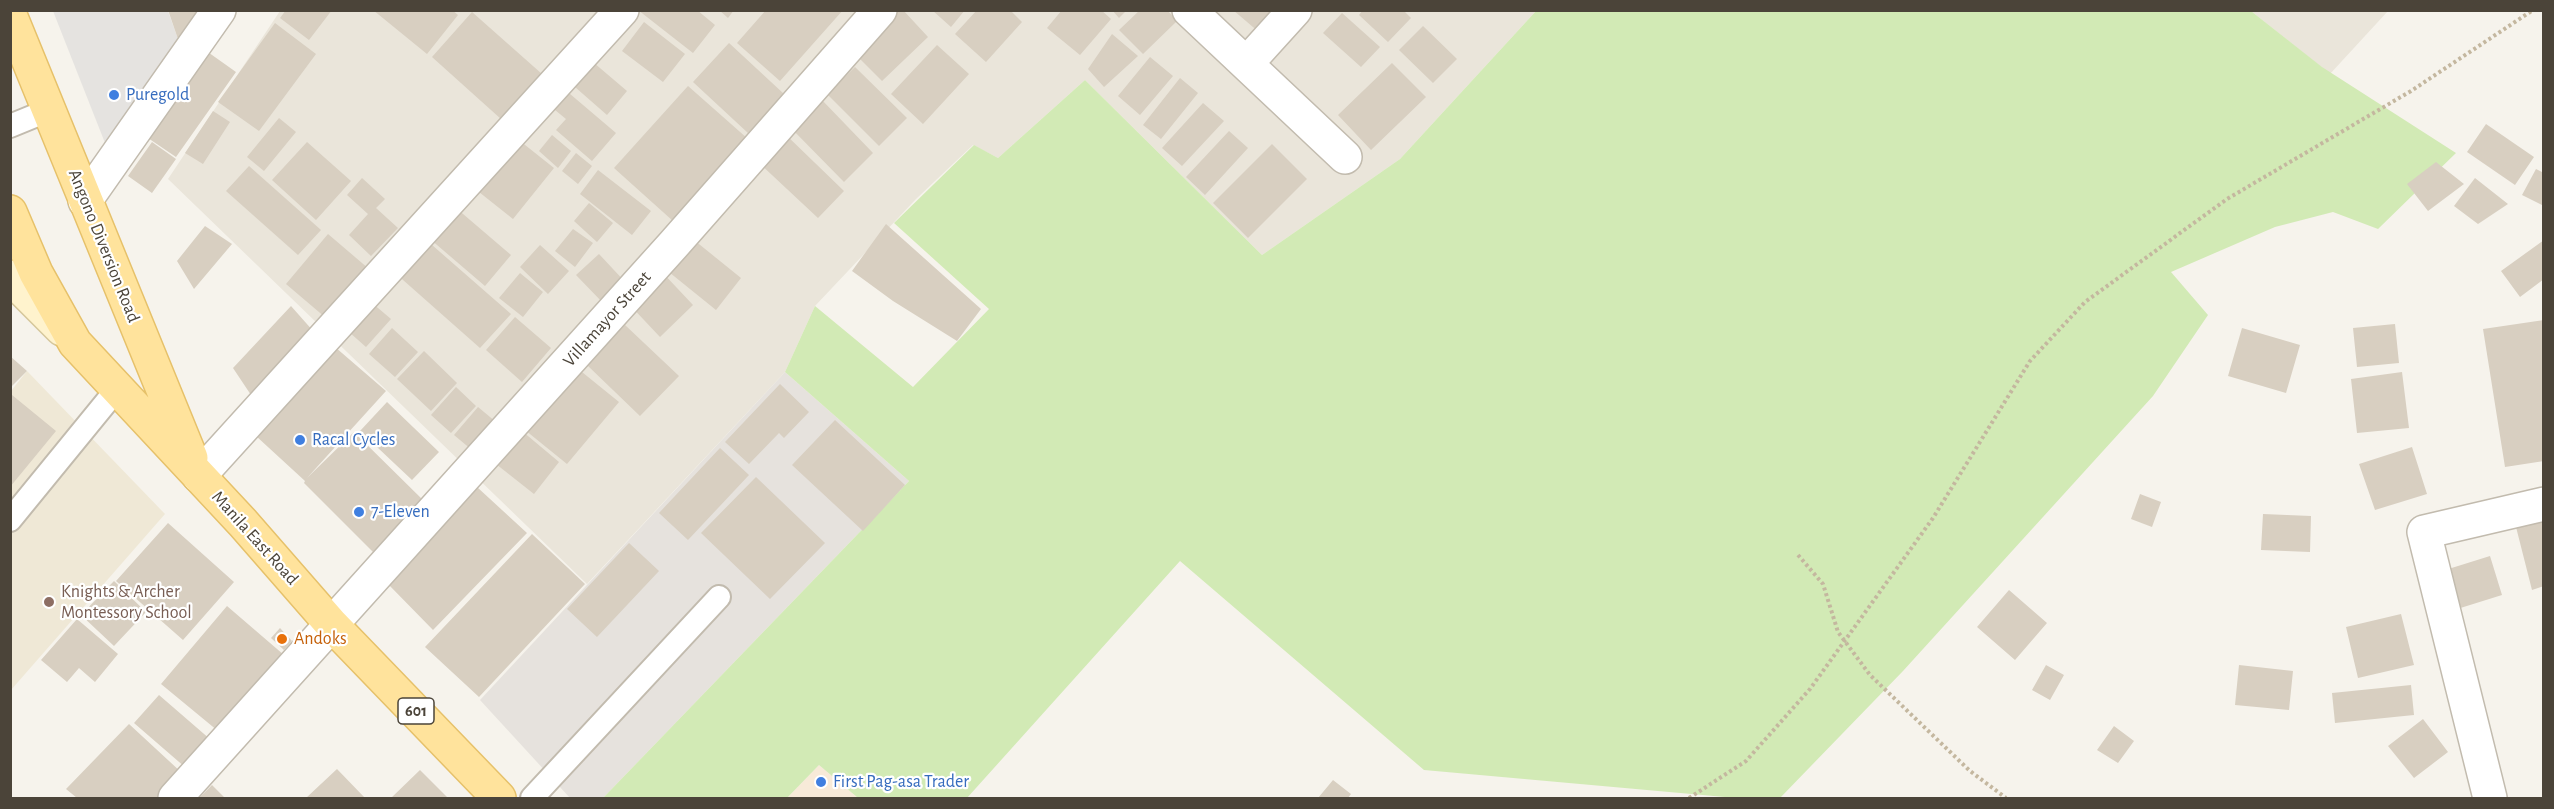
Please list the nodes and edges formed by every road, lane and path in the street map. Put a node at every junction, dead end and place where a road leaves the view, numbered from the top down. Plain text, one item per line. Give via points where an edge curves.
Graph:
1 (219, 10) edge
2 (622, 10) edge
3 (880, 10) edge
4 (1190, 10) edge
5 (1295, 10) edge
6 (2533, 10) edge
7 (10, 15) edge
8 (1247, 63) junction
9 (49, 110) junction
10 (10, 126) edge
11 (1345, 157) dead end
12 (85, 201) junction
13 (10, 212) edge
14 (10, 277) edge
15 (75, 343) junction
16 (117, 389) junction
17 (199, 476) junction
18 (2544, 504) edge
19 (10, 520) edge
20 (1798, 555) dead end
21 (718, 597) dead end
22 (332, 625) junction
23 (1845, 641) junction
24 (175, 798) edge
25 (499, 798) edge
26 (532, 798) edge
27 (1689, 798) edge
28 (2006, 798) edge
29 (2490, 798) edge

1 - 12 street
2 - 17 street
3 - 22 street, Villamayor Street
4 - 8 street
5 - 8 street
6 - 23 path via 2411,91 2227,199 2085,302 2030,361 1933,518
7 - 9 main road, Angono Diversion Road
8 - 11 street
9 - 10 lane
9 - 12 main road, Angono Diversion Road
12 - 17 main road, Angono Diversion Road
13 - 15 main road via 36,273
14 - 15 main road, Manila East Road / 601
15 - 16 main road, Manila East Road / 601
16 - 17 main road, Manila East Road / 601
16 - 19 lane
17 - 22 main road, Manila East Road / 601
18 - 29 street via 2424,532
20 - 23 path via 1823,584 1838,632
21 - 26 lane
22 - 24 street, Villamayor Street
22 - 25 main road, Manila East Road / 601
23 - 27 path via 1810,689 1746,761
23 - 28 path via 1870,675 1970,771

